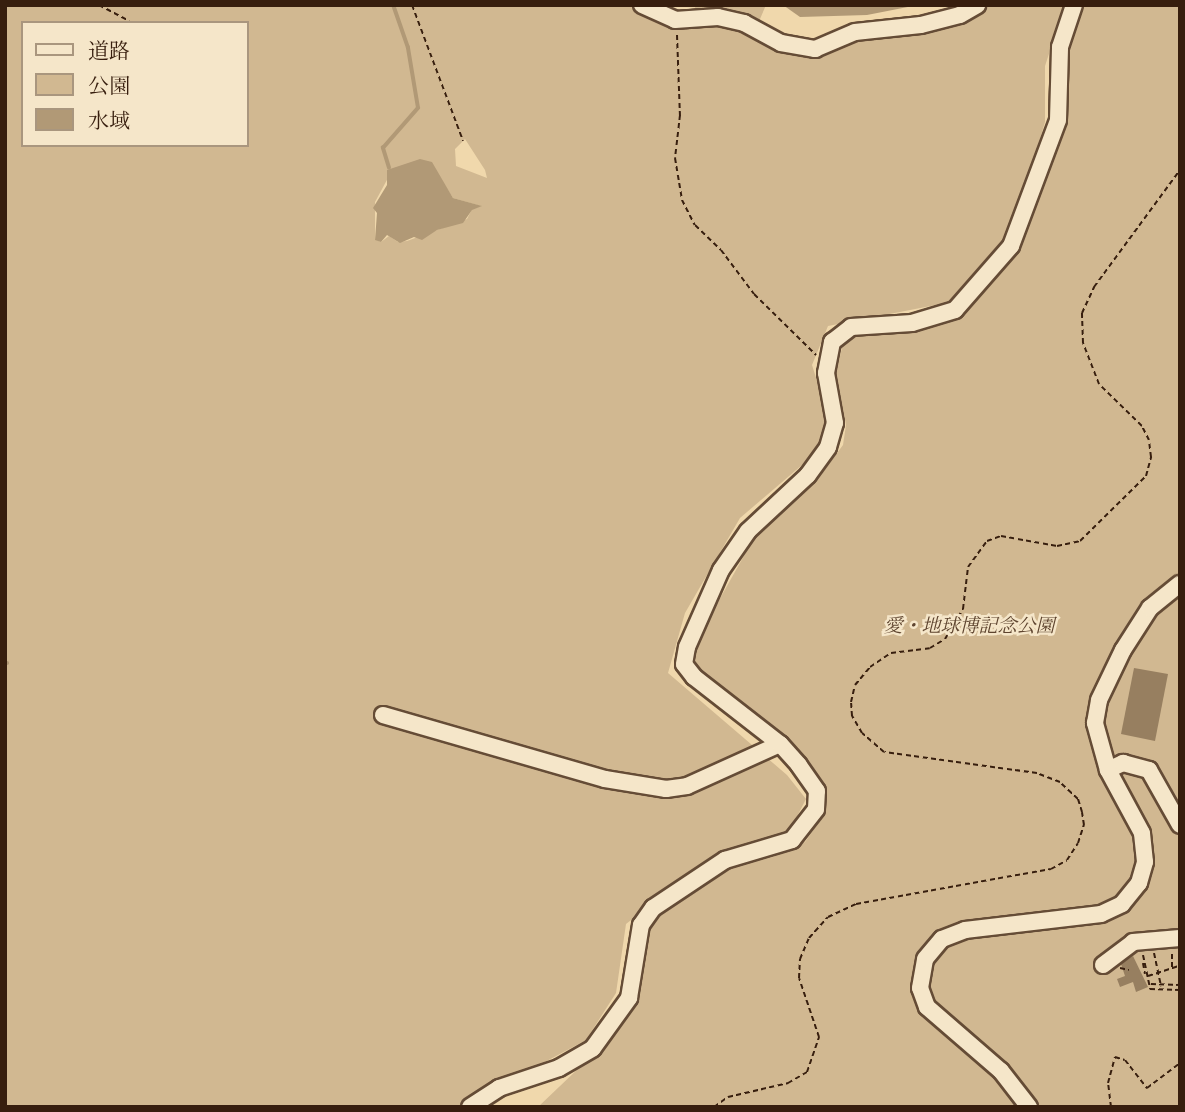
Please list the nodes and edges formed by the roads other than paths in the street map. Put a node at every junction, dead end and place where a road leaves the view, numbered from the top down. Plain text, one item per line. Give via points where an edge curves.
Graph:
1 (642, 5) edge
2 (976, 5) edge
3 (1074, 5) edge
4 (1180, 584) edge
5 (383, 715) dead end
6 (780, 744) junction
7 (1108, 770) junction
8 (1180, 825) edge
9 (1177, 943) edge
10 (1104, 965) dead end
11 (470, 1107) edge
12 (1029, 1107) edge

1 - 2 street via 675,20 718,17 744,23 781,43 815,48 855,32 921,25 960,15
3 - 6 street via 1060,47 1058,120 1011,246 955,310 912,323 851,327 832,342 829,360 835,423 828,447 808,475 748,531 721,570 687,647 684,664
4 - 7 street via 1150,608 1099,700 1094,723
5 - 6 street via 605,779 666,789 687,786
6 - 11 street via 817,791 816,809 807,824 792,840 725,860 653,908 641,925 629,998 593,1048 559,1068 499,1088
7 - 8 street via 1123,763 1149,770
7 - 12 street via 1138,822 1144,847 1139,883 1122,904 1083,917 952,933 935,944 923,967 920,988 927,1007 1001,1072
9 - 10 street via 1133,942

